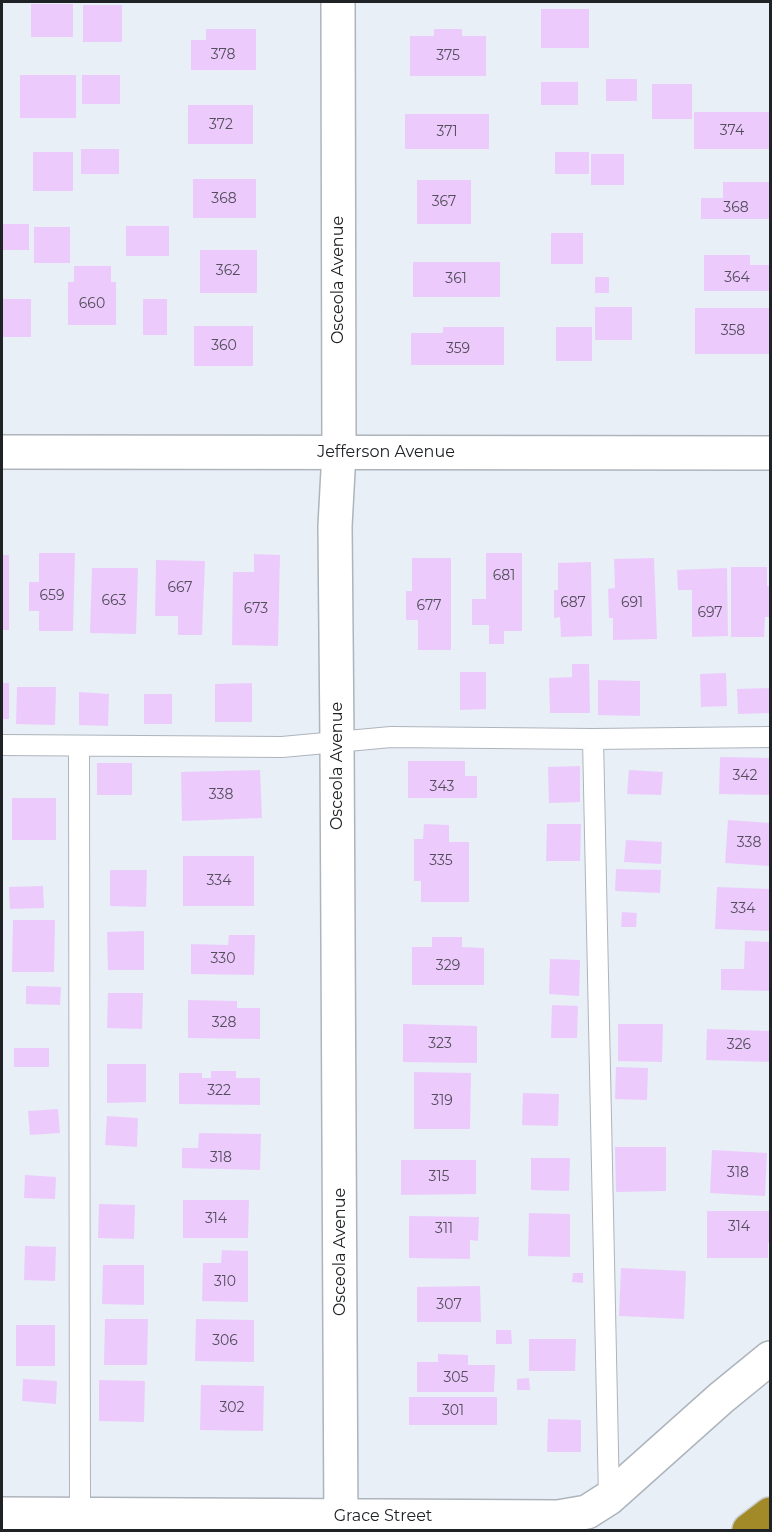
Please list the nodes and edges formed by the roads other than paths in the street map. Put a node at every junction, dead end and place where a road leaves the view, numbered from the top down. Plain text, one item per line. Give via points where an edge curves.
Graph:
1 (338, 2) edge
2 (2, 452) edge
3 (339, 452) junction
4 (771, 453) edge
5 (771, 737) edge
6 (593, 739) junction
7 (337, 741) junction
8 (2, 745) edge
9 (79, 746) junction
10 (771, 1358) edge
11 (609, 1498) junction
12 (2, 1514) edge
13 (771, 1514) edge
14 (80, 1515) junction
15 (341, 1523) edge
16 (749, 1530) edge

1 - 3 street, Osceola Avenue
2 - 3 street, Jefferson Avenue
3 - 4 street, Jefferson Avenue
3 - 7 street, Osceola Avenue via 335,526
5 - 6 lane
6 - 7 lane via 391,737
6 - 11 lane
7 - 9 lane via 282,747
7 - 15 street, Osceola Avenue
8 - 9 lane
9 - 14 lane
10 - 11 street, Grace Street
11 - 15 street, Grace Street via 587,1512 558,1517
12 - 14 street, Grace Street
13 - 16 highway
14 - 15 street, Grace Street

